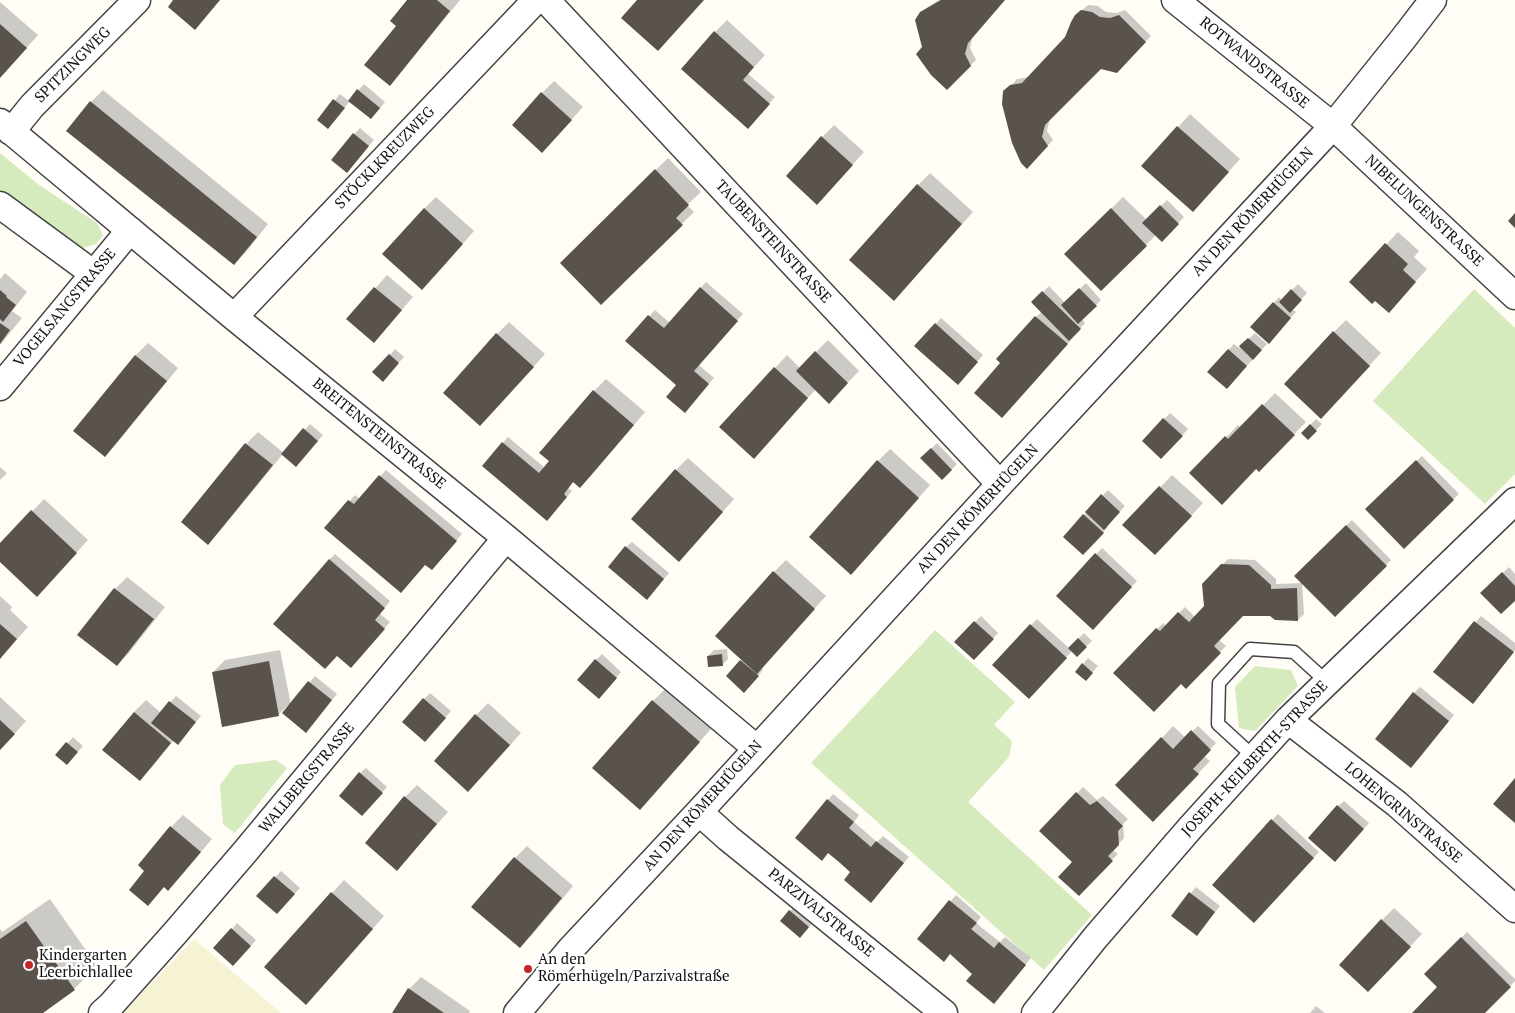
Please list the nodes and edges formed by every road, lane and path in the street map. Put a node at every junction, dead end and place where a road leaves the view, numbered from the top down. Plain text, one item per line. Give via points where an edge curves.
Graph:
1 (137, 0) edge
2 (536, 0) edge
3 (546, 0) edge
4 (1175, 0) edge
5 (1433, 0) edge
6 (1333, 126) junction
7 (6, 127) edge
8 (0, 205) edge
9 (130, 230) junction
10 (94, 274) junction
11 (1515, 296) edge
12 (234, 316) junction
13 (0, 387) edge
14 (1000, 484) junction
15 (1515, 501) edge
16 (506, 538) junction
17 (1327, 682) junction
18 (1288, 720) junction
19 (756, 748) junction
20 (1254, 757) junction
21 (699, 812) junction
22 (1515, 908) edge
23 (102, 1013) edge
24 (518, 1013) edge
25 (944, 1013) edge
26 (1035, 1013) edge

1 - 7 street, SPITZINGWEG via 32,106
2 - 12 street, STÖCKLKREUZWEG
3 - 14 street, TAUBENSTEINSTRASSE
4 - 6 street, ROTWANDSTRASSE
5 - 6 street, AN DEN RÖMERHÜGELN
6 - 11 street, NIBELUNGENSTRASSE
6 - 14 street, AN DEN RÖMERHÜGELN
7 - 9 street, BREITENSTEINSTRASSE
8 - 10 street
9 - 10 street, VOGELSANGSTRASSE
9 - 12 street, BREITENSTEINSTRASSE
10 - 13 street, VOGELSANGSTRASSE
12 - 16 street, BREITENSTEINSTRASSE
14 - 19 street, AN DEN RÖMERHÜGELN
15 - 17 street, JOSEPH-KEILBERTH-STRASSE
16 - 19 street, BREITENSTEINSTRASSE
16 - 23 street, WALLBERGSTRASSE via 244,853
17 - 18 street, JOSEPH-KEILBERTH-STRASSE
17 - 20 lane via 1294,652 1250,649 1218,683 1218,724
18 - 20 street, JOSEPH-KEILBERTH-STRASSE
18 - 22 street, LOHENGRINSTRASSE via 1396,804
19 - 21 street, AN DEN RÖMERHÜGELN
20 - 26 street, JOSEPH-KEILBERTH-STRASSE via 1101,931
21 - 24 street, AN DEN RÖMERHÜGELN via 568,951
21 - 25 street, PARZIVALSTRASSE

